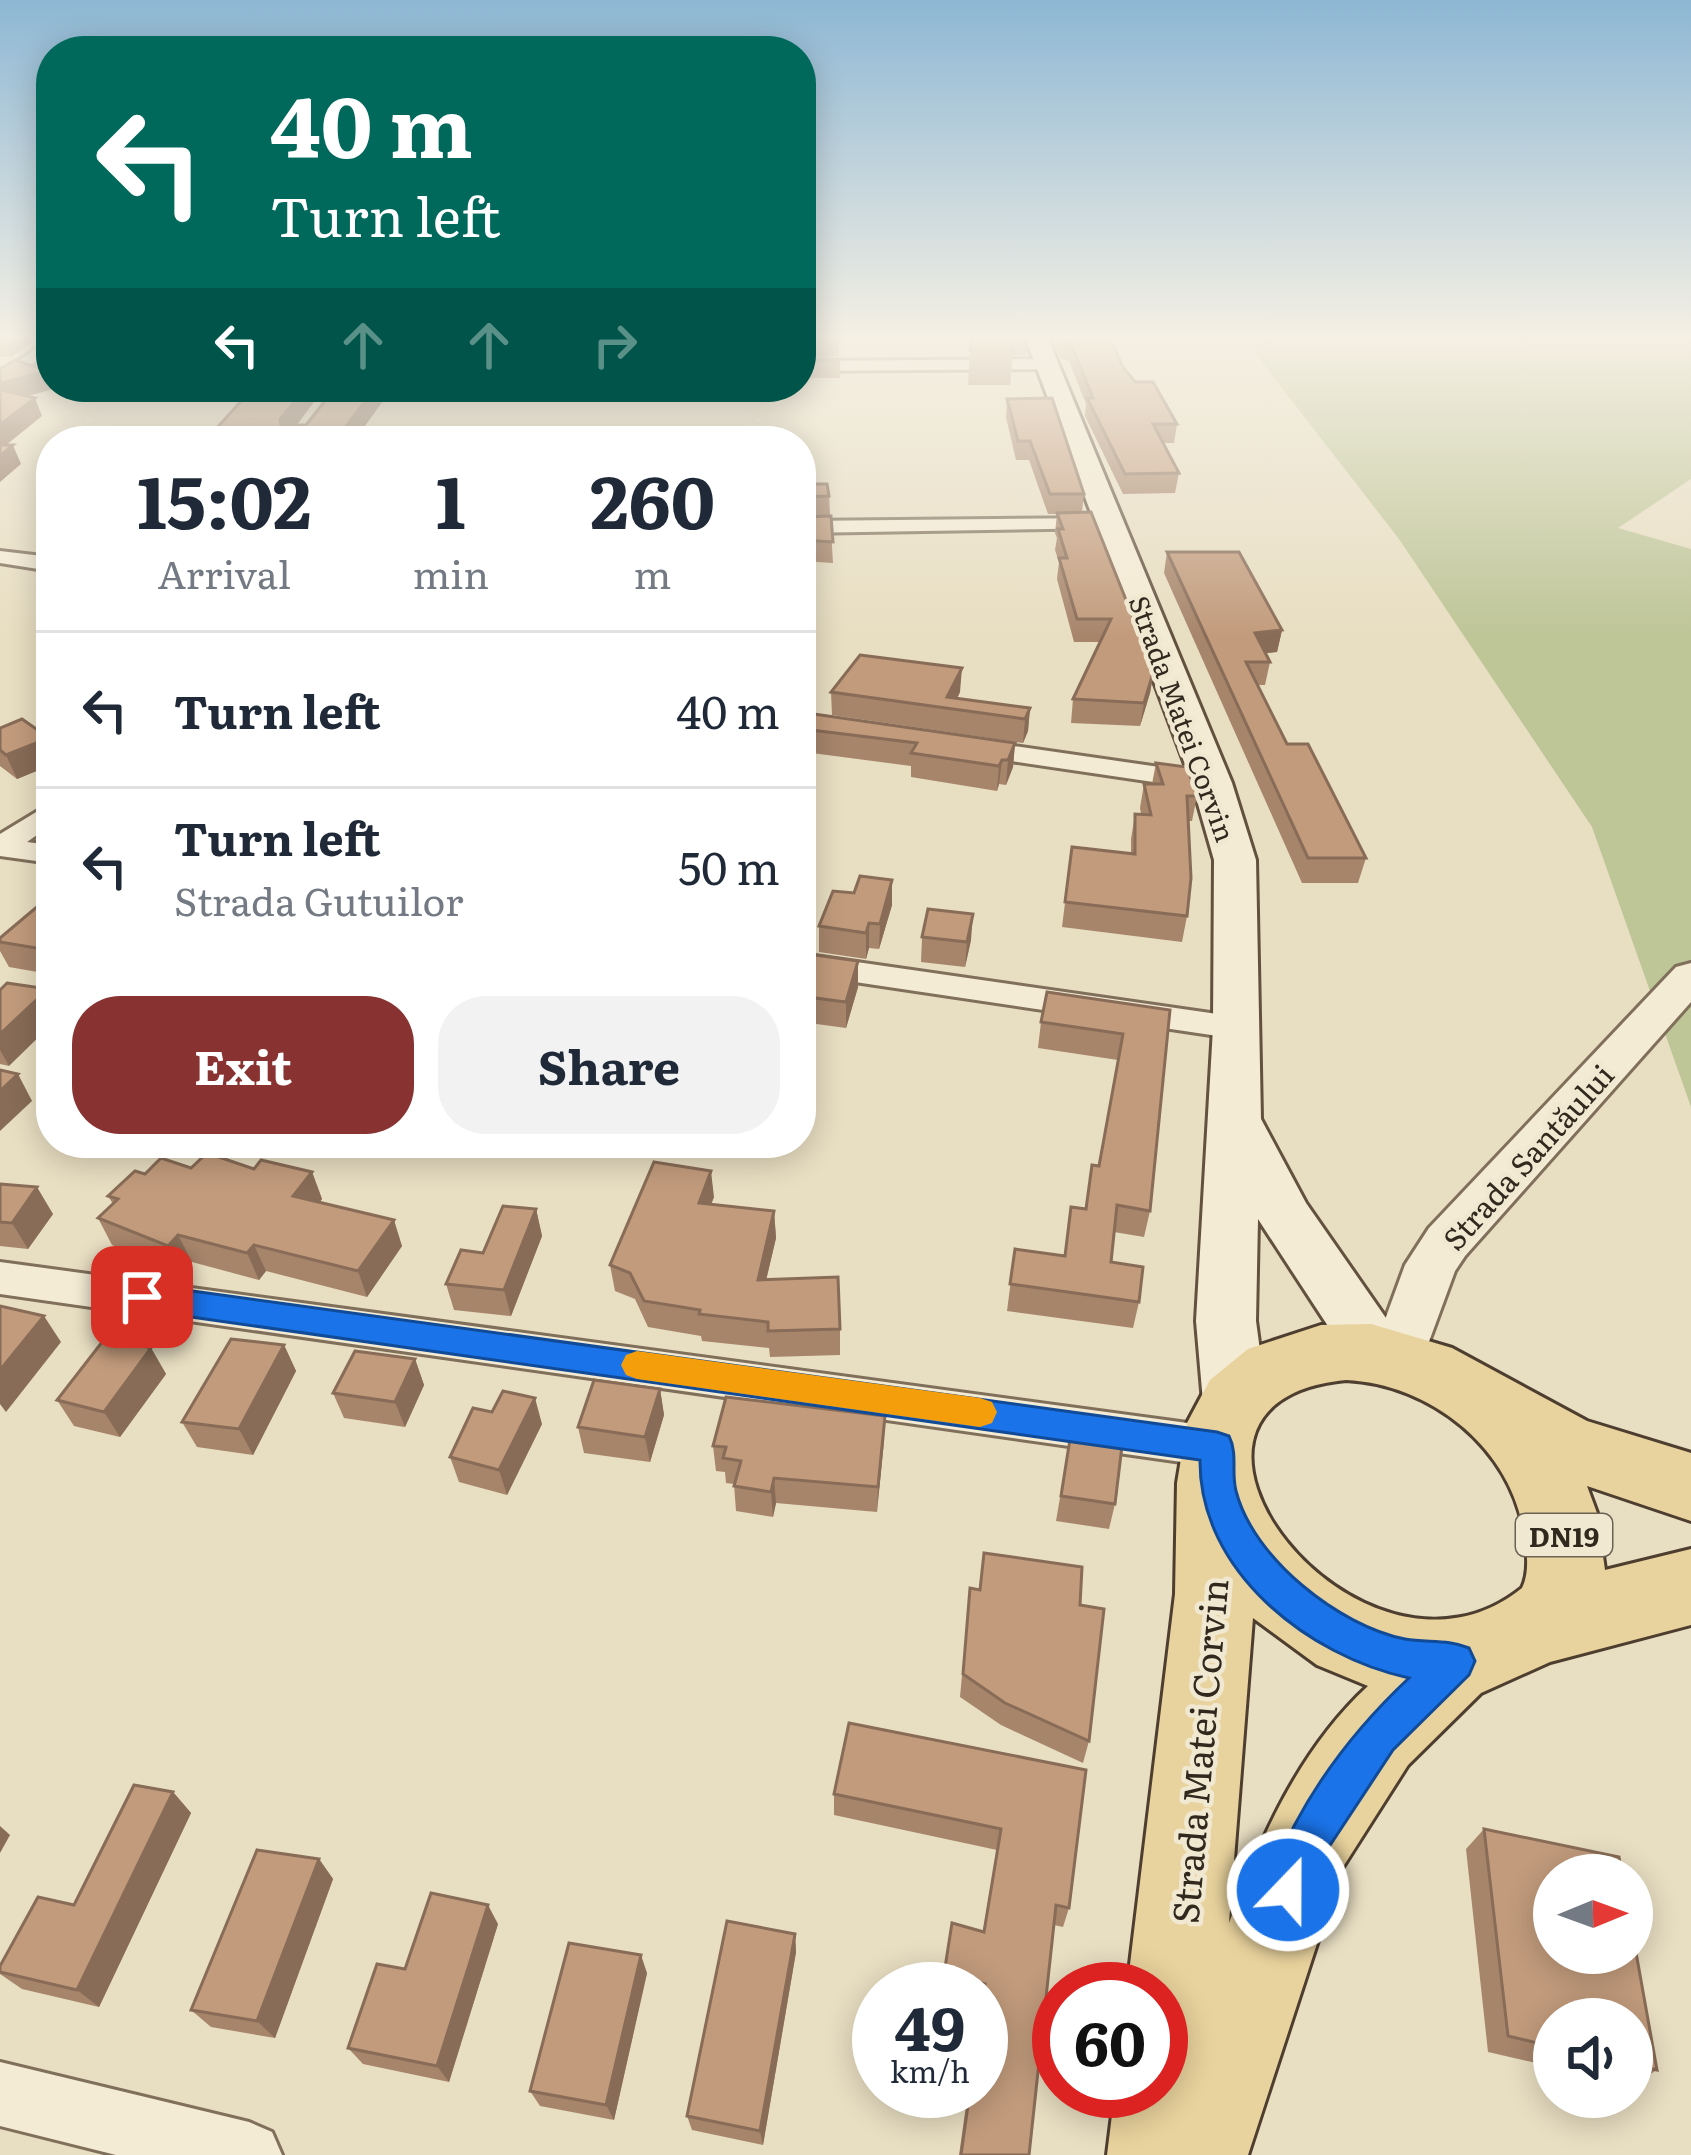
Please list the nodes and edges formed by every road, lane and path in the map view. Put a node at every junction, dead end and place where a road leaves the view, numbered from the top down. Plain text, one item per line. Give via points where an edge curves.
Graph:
1 (1075, 435) edge
2 (1111, 524) junction
3 (816, 527) edge
4 (0, 557) edge
5 (36, 562) edge
6 (938, 743) edge
7 (1213, 783) junction
8 (36, 822) edge
9 (0, 847) edge
10 (36, 852) edge
11 (816, 966) edge
12 (1691, 976) edge
13 (1238, 1028) junction
14 (1236, 1121) junction
15 (0, 1277) edge
16 (1389, 1356) junction
17 (1495, 1407) junction
18 (1223, 1446) junction
19 (1691, 1487) edge
20 (1691, 1587) edge
21 (1537, 1627) junction
22 (1455, 1661) junction
23 (0, 2094) edge
24 (249, 2155) edge
25 (1159, 2155) edge
26 (1196, 2155) edge

1 - 2 main road, Strada Matei Corvin
2 - 3 street
2 - 7 main road, Strada Matei Corvin
4 - 5 street
6 - 7 street
7 - 13 main road, Strada Matei Corvin via 1235,860
8 - 9 street
9 - 10 street
11 - 13 street
12 - 16 street, Strada Santăului via 1447,1242
13 - 14 main road, Strada Matei Corvin
14 - 16 main road, Strada Matei Corvin via 1286,1218
14 - 18 main road, Strada Matei Corvin
15 - 18 street
16 - 17 main road, DN19
16 - 18 main road, DN19 via 1345,1350 1294,1359 1267,1374
17 - 19 main road, DN19 via 1567,1447
17 - 21 main road, DN19 via 1546,1474 1563,1516 1561,1601
18 - 22 main road via 1240,1539 1265,1576 1355,1641 1405,1658
18 - 25 main road, Strada Matei Corvin
20 - 21 main road
21 - 22 main road
22 - 26 main road via 1378,1735 1303,1847
23 - 24 street

